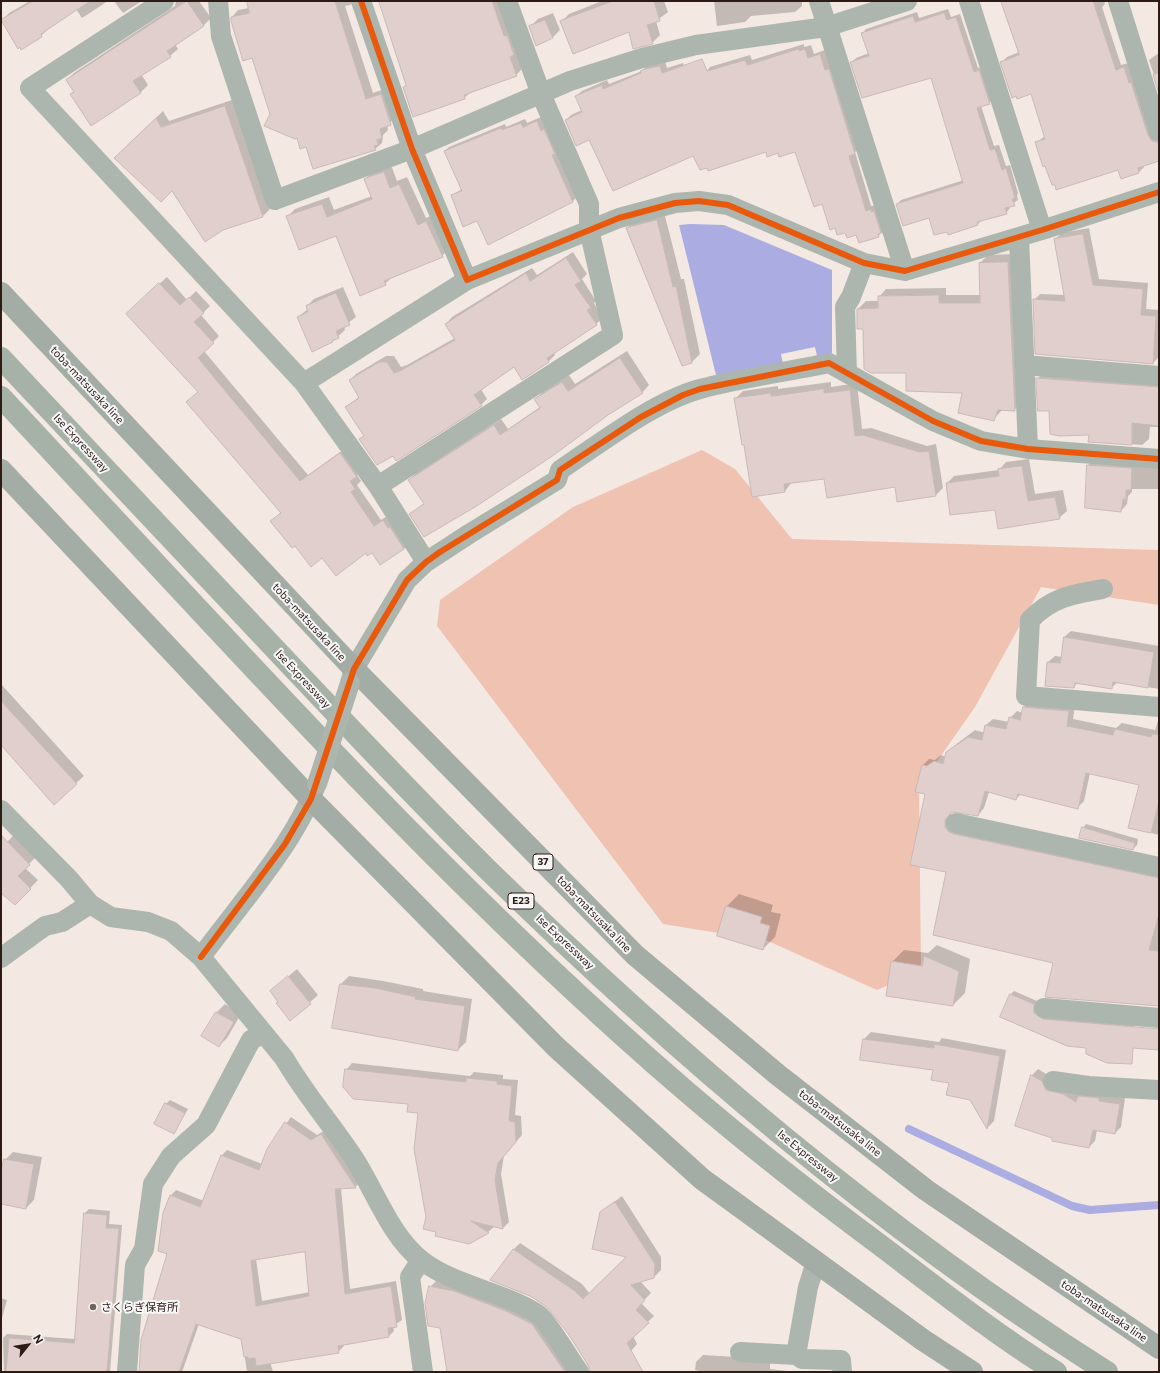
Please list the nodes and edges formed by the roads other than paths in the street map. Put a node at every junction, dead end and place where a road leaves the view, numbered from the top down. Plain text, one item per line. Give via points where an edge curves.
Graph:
1 (164, 1) edge
2 (218, 1) edge
3 (362, 1) edge
4 (507, 1) edge
5 (819, 1) edge
6 (907, 1) edge
7 (970, 1) edge
8 (1118, 1) edge
9 (826, 27) junction
10 (541, 94) junction
11 (1159, 132) edge
12 (412, 149) junction
13 (1159, 192) edge
14 (589, 229) junction
15 (1042, 230) junction
16 (1019, 237) junction
17 (864, 263) junction
18 (906, 271) junction
19 (467, 280) junction
20 (1, 294) edge
21 (1, 358) edge
22 (1024, 365) junction
23 (847, 373) junction
24 (1159, 376) edge
25 (304, 383) junction
26 (1, 397) edge
27 (1028, 449) junction
28 (1159, 459) edge
29 (1, 470) edge
30 (378, 486) junction
31 (426, 562) junction
32 (1103, 589) dead end
33 (352, 676) junction
34 (1159, 707) edge
35 (314, 792) junction
36 (1, 810) edge
37 (956, 823) dead end
38 (1159, 868) edge
39 (90, 904) junction
40 (201, 957) junction
41 (1, 958) edge
42 (1044, 1008) dead end
43 (1159, 1018) edge
44 (263, 1033) junction
45 (1053, 1081) dead end
46 (1159, 1090) edge
47 (421, 1260) junction
48 (816, 1262) junction
49 (1159, 1348) edge
50 (740, 1352) dead end
51 (796, 1355) junction
52 (127, 1372) edge
53 (423, 1372) edge
54 (579, 1372) edge
55 (842, 1372) edge
56 (972, 1372) edge
57 (1056, 1372) edge
58 (1107, 1372) edge

1 - 25 street via 30,88
2 - 12 street via 221,36 275,200
3 - 12 street
4 - 10 street
5 - 9 street
6 - 9 street
7 - 15 street
8 - 11 street
9 - 10 street via 696,45 642,58 570,81
9 - 18 street
10 - 12 street
10 - 14 street via 589,204
12 - 19 street
13 - 15 street
14 - 17 street via 675,203 699,201 728,205
14 - 19 street
14 - 30 street via 613,335
15 - 16 street
16 - 18 street
16 - 22 street
17 - 18 street
17 - 23 street via 845,307
19 - 25 street
20 - 33 main road, toba-matsusaka line / 37
21 - 58 highway, Ise Expressway / E23 via 381,762 486,868 594,969 703,1068 816,1164 941,1258
22 - 24 street
22 - 27 street
23 - 27 street via 933,421 960,433 981,441
23 - 31 street via 829,363 700,389 666,402 560,470 557,480
25 - 30 street
26 - 57 highway, E23 via 362,783 468,889 577,992 687,1092 802,1187 922,1277
27 - 28 street
29 - 35 main road
30 - 31 street
31 - 33 street via 407,580
32 - 34 street via 1068,595 1042,608 1030,620 1026,696
33 - 35 street, bridge
33 - 49 main road, toba-matsusaka line / 37 via 635,955 778,1075 926,1190
35 - 40 street via 286,844
35 - 48 main road via 556,1048 702,1180
36 - 39 street
37 - 38 street
39 - 40 street via 111,917 148,922 171,931
39 - 41 street via 62,922 46,926
40 - 44 street
42 - 43 street
44 - 47 street via 284,1058 355,1161 399,1237
44 - 52 street via 251,1040 206,1125 171,1156 153,1184 144,1249 135,1266
45 - 46 street via 1088,1086
47 - 53 street via 410,1277
47 - 54 street via 446,1275 540,1316
48 - 51 street via 808,1287
48 - 56 main road via 923,1340
50 - 51 street
51 - 55 street via 802,1359 841,1360

